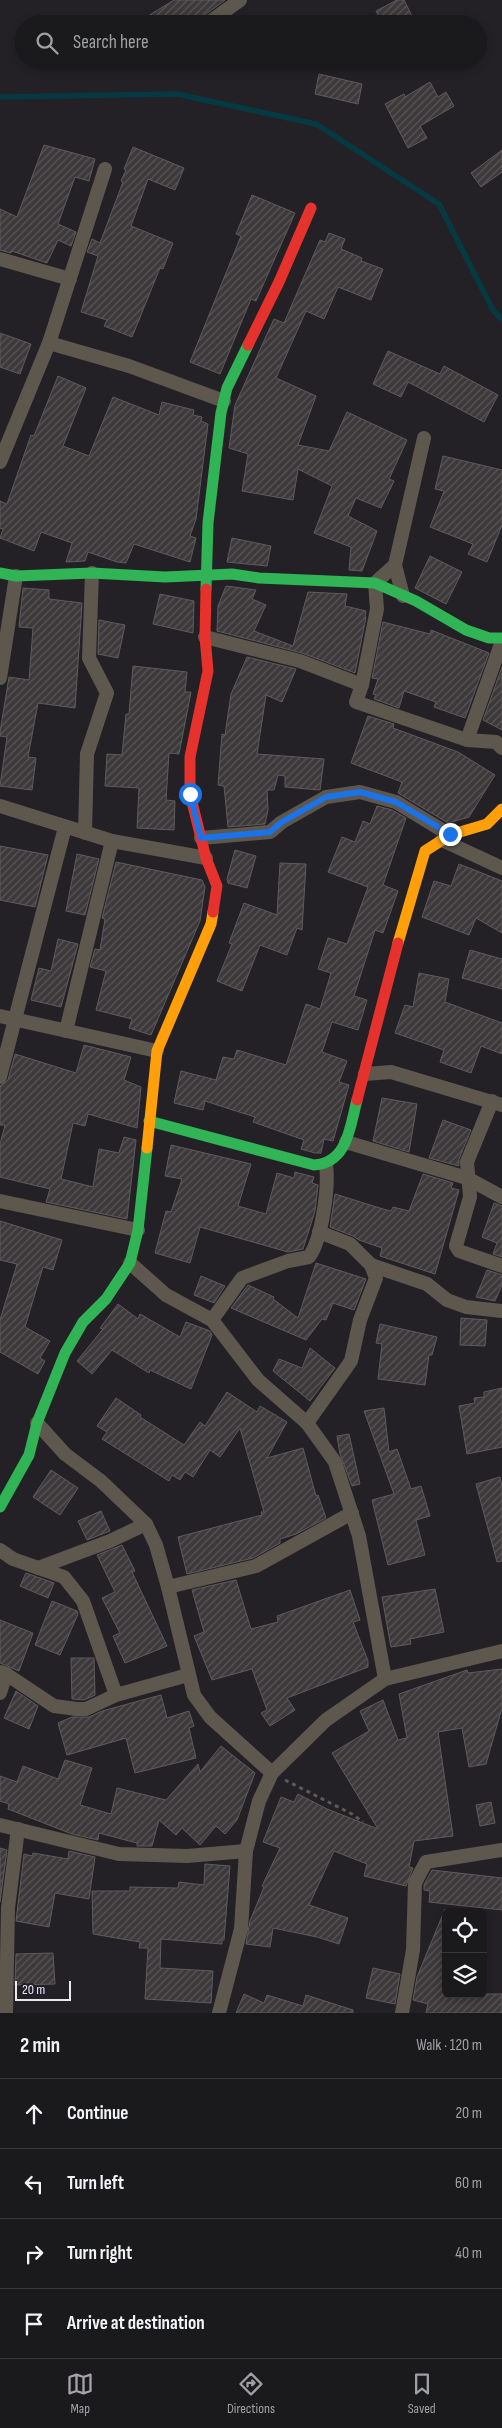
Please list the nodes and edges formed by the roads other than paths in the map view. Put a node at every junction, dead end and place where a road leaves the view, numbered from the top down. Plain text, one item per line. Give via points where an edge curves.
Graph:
1 (235, 2) edge
2 (218, 15) edge
3 (105, 169) dead end
4 (311, 208) dead end
5 (0, 259) edge
6 (70, 279) junction
7 (49, 342) junction
8 (224, 401) junction
9 (424, 438) dead end
10 (0, 462) edge
11 (395, 565) junction
12 (0, 573) edge
13 (92, 573) junction
14 (16, 576) junction
15 (206, 576) junction
16 (375, 583) junction
17 (403, 596) junction
18 (205, 637) junction
19 (502, 640) edge
20 (0, 678) edge
21 (362, 685) junction
22 (468, 740) junction
23 (502, 748) edge
24 (0, 806) edge
25 (502, 809) edge
26 (65, 826) junction
27 (85, 833) junction
28 (446, 837) junction
29 (201, 838) junction
30 (112, 841) junction
31 (206, 858) junction
32 (502, 868) edge
33 (0, 1016) edge
34 (14, 1019) junction
35 (66, 1031) junction
36 (157, 1051) junction
37 (365, 1074) junction
38 (0, 1077) edge
39 (497, 1103) edge
40 (148, 1121) junction
41 (346, 1142) junction
42 (326, 1165) junction
43 (467, 1178) junction
44 (502, 1197) edge
45 (0, 1201) edge
46 (138, 1230) junction
47 (318, 1232) junction
48 (130, 1263) junction
49 (371, 1265) junction
50 (502, 1266) edge
51 (502, 1311) edge
52 (212, 1320) junction
53 (36, 1423) junction
54 (307, 1423) junction
55 (56, 1446) junction
56 (29, 1455) junction
57 (0, 1507) edge
58 (352, 1513) junction
59 (146, 1524) junction
60 (0, 1550) edge
61 (38, 1568) junction
62 (168, 1587) junction
63 (502, 1651) edge
64 (3, 1673) edge
65 (188, 1675) junction
66 (385, 1679) junction
67 (0, 1693) edge
68 (116, 1695) junction
69 (272, 1773) junction
70 (0, 1825) edge
71 (18, 1829) junction
72 (502, 1850) edge
73 (246, 1851) junction
74 (6, 2013) edge
75 (219, 2013) edge
76 (402, 2013) edge

1 - 2 street
3 - 6 street
4 - 8 street via 227,388
5 - 6 street
6 - 7 street
7 - 8 street via 129,366
7 - 10 street
8 - 15 street via 208,523
9 - 11 street
11 - 16 street
11 - 17 street
12 - 14 street
13 - 14 street
13 - 15 street
13 - 27 street via 89,658 107,692 87,754
14 - 20 street
15 - 16 street via 232,574
15 - 18 street
16 - 17 street
16 - 21 street via 377,609
17 - 19 street via 466,630
18 - 21 street via 300,661
18 - 29 street via 208,671 190,756 190,794
19 - 22 street
21 - 22 street via 356,702
22 - 23 street via 496,742
24 - 26 street
25 - 28 street via 487,824
26 - 27 street
26 - 34 street
27 - 30 street
28 - 29 street via 396,802 360,792 326,797 270,832
28 - 32 street
28 - 37 street via 425,851
29 - 31 street
30 - 31 street
30 - 35 street
31 - 36 street via 217,886 211,924
33 - 34 street
34 - 35 street
34 - 38 street
35 - 36 street
36 - 40 street
37 - 39 street via 391,1072
37 - 41 street
39 - 43 street via 467,1162
40 - 42 street via 314,1165
40 - 46 street
41 - 42 street via 338,1159
41 - 43 street
42 - 47 street via 328,1179
43 - 44 street
43 - 50 street via 470,1197 456,1246 459,1251
45 - 46 street
46 - 48 street
47 - 49 street via 350,1244
47 - 52 street via 309,1257 242,1278
48 - 52 street via 166,1295
48 - 53 street via 106,1299 83,1322 65,1353
49 - 51 street via 427,1284 447,1300 466,1307
49 - 54 street via 376,1278 360,1320 351,1361
52 - 54 street via 258,1380
53 - 55 street
53 - 56 street
54 - 58 street via 335,1462
55 - 56 street
55 - 59 street via 101,1481
56 - 57 street
58 - 62 street via 256,1566
58 - 66 street
59 - 61 street
59 - 62 street via 156,1545
60 - 61 street via 13,1559
61 - 68 street via 64,1577 83,1600
62 - 65 street
63 - 66 street
64 - 67 street
64 - 68 street via 54,1706 86,1709
65 - 68 street
65 - 69 street via 194,1695 210,1717
66 - 69 street via 326,1720
69 - 73 street via 259,1801
70 - 71 street
71 - 73 street via 119,1854 187,1856
71 - 74 street via 8,1908
72 - 76 street via 426,1862 415,1883 413,1950
73 - 75 street via 241,1928

